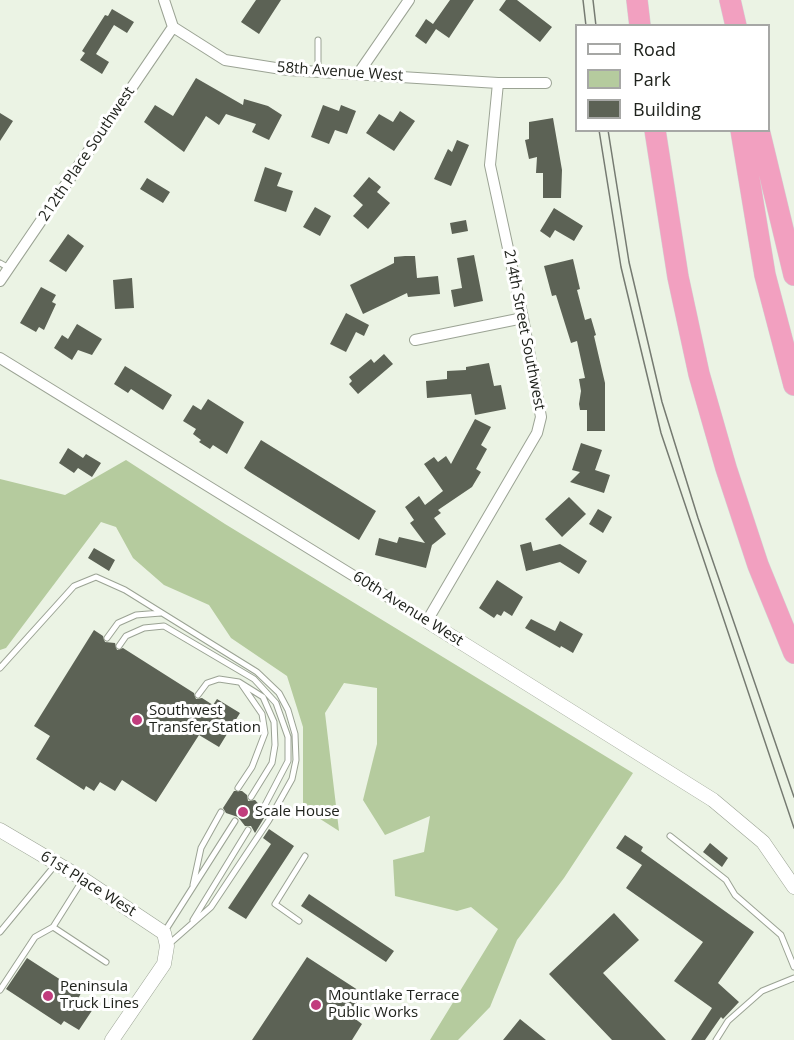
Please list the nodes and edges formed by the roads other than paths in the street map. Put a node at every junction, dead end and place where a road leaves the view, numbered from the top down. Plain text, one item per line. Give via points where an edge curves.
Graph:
1 (164, 0) edge
2 (409, 0) edge
3 (637, 0) edge
4 (725, 0) edge
5 (730, 0) edge
6 (640, 24) edge
7 (728, 24) edge
8 (736, 24) edge
9 (173, 27) junction
10 (318, 40) dead end
11 (318, 71) junction
12 (358, 74) junction
13 (498, 83) junction
14 (546, 83) dead end
15 (655, 132) edge
16 (741, 132) edge
17 (759, 132) edge
18 (4, 266) edge
19 (794, 275) edge
20 (0, 281) edge
21 (523, 318) junction
22 (415, 340) dead end
23 (0, 358) edge
24 (794, 385) edge
25 (161, 613) junction
26 (427, 621) junction
27 (107, 639) dead end
28 (119, 646) dead end
29 (794, 653) edge
30 (0, 668) edge
31 (239, 682) junction
32 (198, 695) dead end
33 (238, 788) dead end
34 (251, 797) dead end
35 (265, 805) dead end
36 (221, 812) dead end
37 (235, 822) dead end
38 (249, 830) dead end
39 (3, 835) edge
40 (670, 836) dead end
41 (305, 856) dead end
42 (56, 864) junction
43 (83, 879) junction
44 (192, 887) junction
45 (794, 887) edge
46 (299, 921) dead end
47 (191, 925) junction
48 (53, 927) junction
49 (0, 932) edge
50 (166, 939) junction
51 (106, 962) dead end
52 (794, 967) edge
53 (794, 978) edge
54 (0, 990) edge
55 (116, 1039) edge
56 (716, 1040) edge

1 - 9 street
2 - 12 street
3 - 6 highway
4 - 7 highway
5 - 8 highway
9 - 11 street, 58th Avenue West via 225,60
9 - 18 street, 212th Place Southwest
10 - 11 lane
11 - 12 street, 58th Avenue West
12 - 13 street, 58th Avenue West
13 - 14 street, 58th Avenue West
13 - 21 street, 214th Street Southwest via 490,165
15 - 29 highway via 678,276 699,374 751,544
16 - 24 highway via 765,275
17 - 19 highway
18 - 20 street, 212th Place Southwest
21 - 22 street
21 - 26 street, 214th Street Southwest via 540,408 537,433
23 - 26 street, 60th Avenue West
25 - 27 lane via 136,615 118,623
25 - 30 lane via 96,577 74,585
25 - 47 lane via 257,672 279,693 295,734 296,760 283,798 210,907
26 - 45 street, 60th Avenue West via 713,800 763,842
28 - 35 lane via 126,636 144,628 164,626 254,679 276,703 288,737 288,761
31 - 32 lane via 219,679 207,683
31 - 33 lane via 262,714 265,733 252,767
31 - 34 lane via 263,697 274,722 272,763
36 - 44 lane via 201,848
37 - 44 lane
38 - 47 lane
39 - 42 street, 61st Place West
40 - 52 lane via 726,880 735,896 780,934
41 - 46 lane via 274,904
42 - 43 street, 61st Place West
42 - 49 lane
43 - 48 lane
43 - 50 street, 61st Place West
44 - 50 lane
47 - 50 lane
48 - 51 lane
48 - 54 lane via 35,937
50 - 55 street via 164,964
53 - 56 lane via 762,991 728,1021

